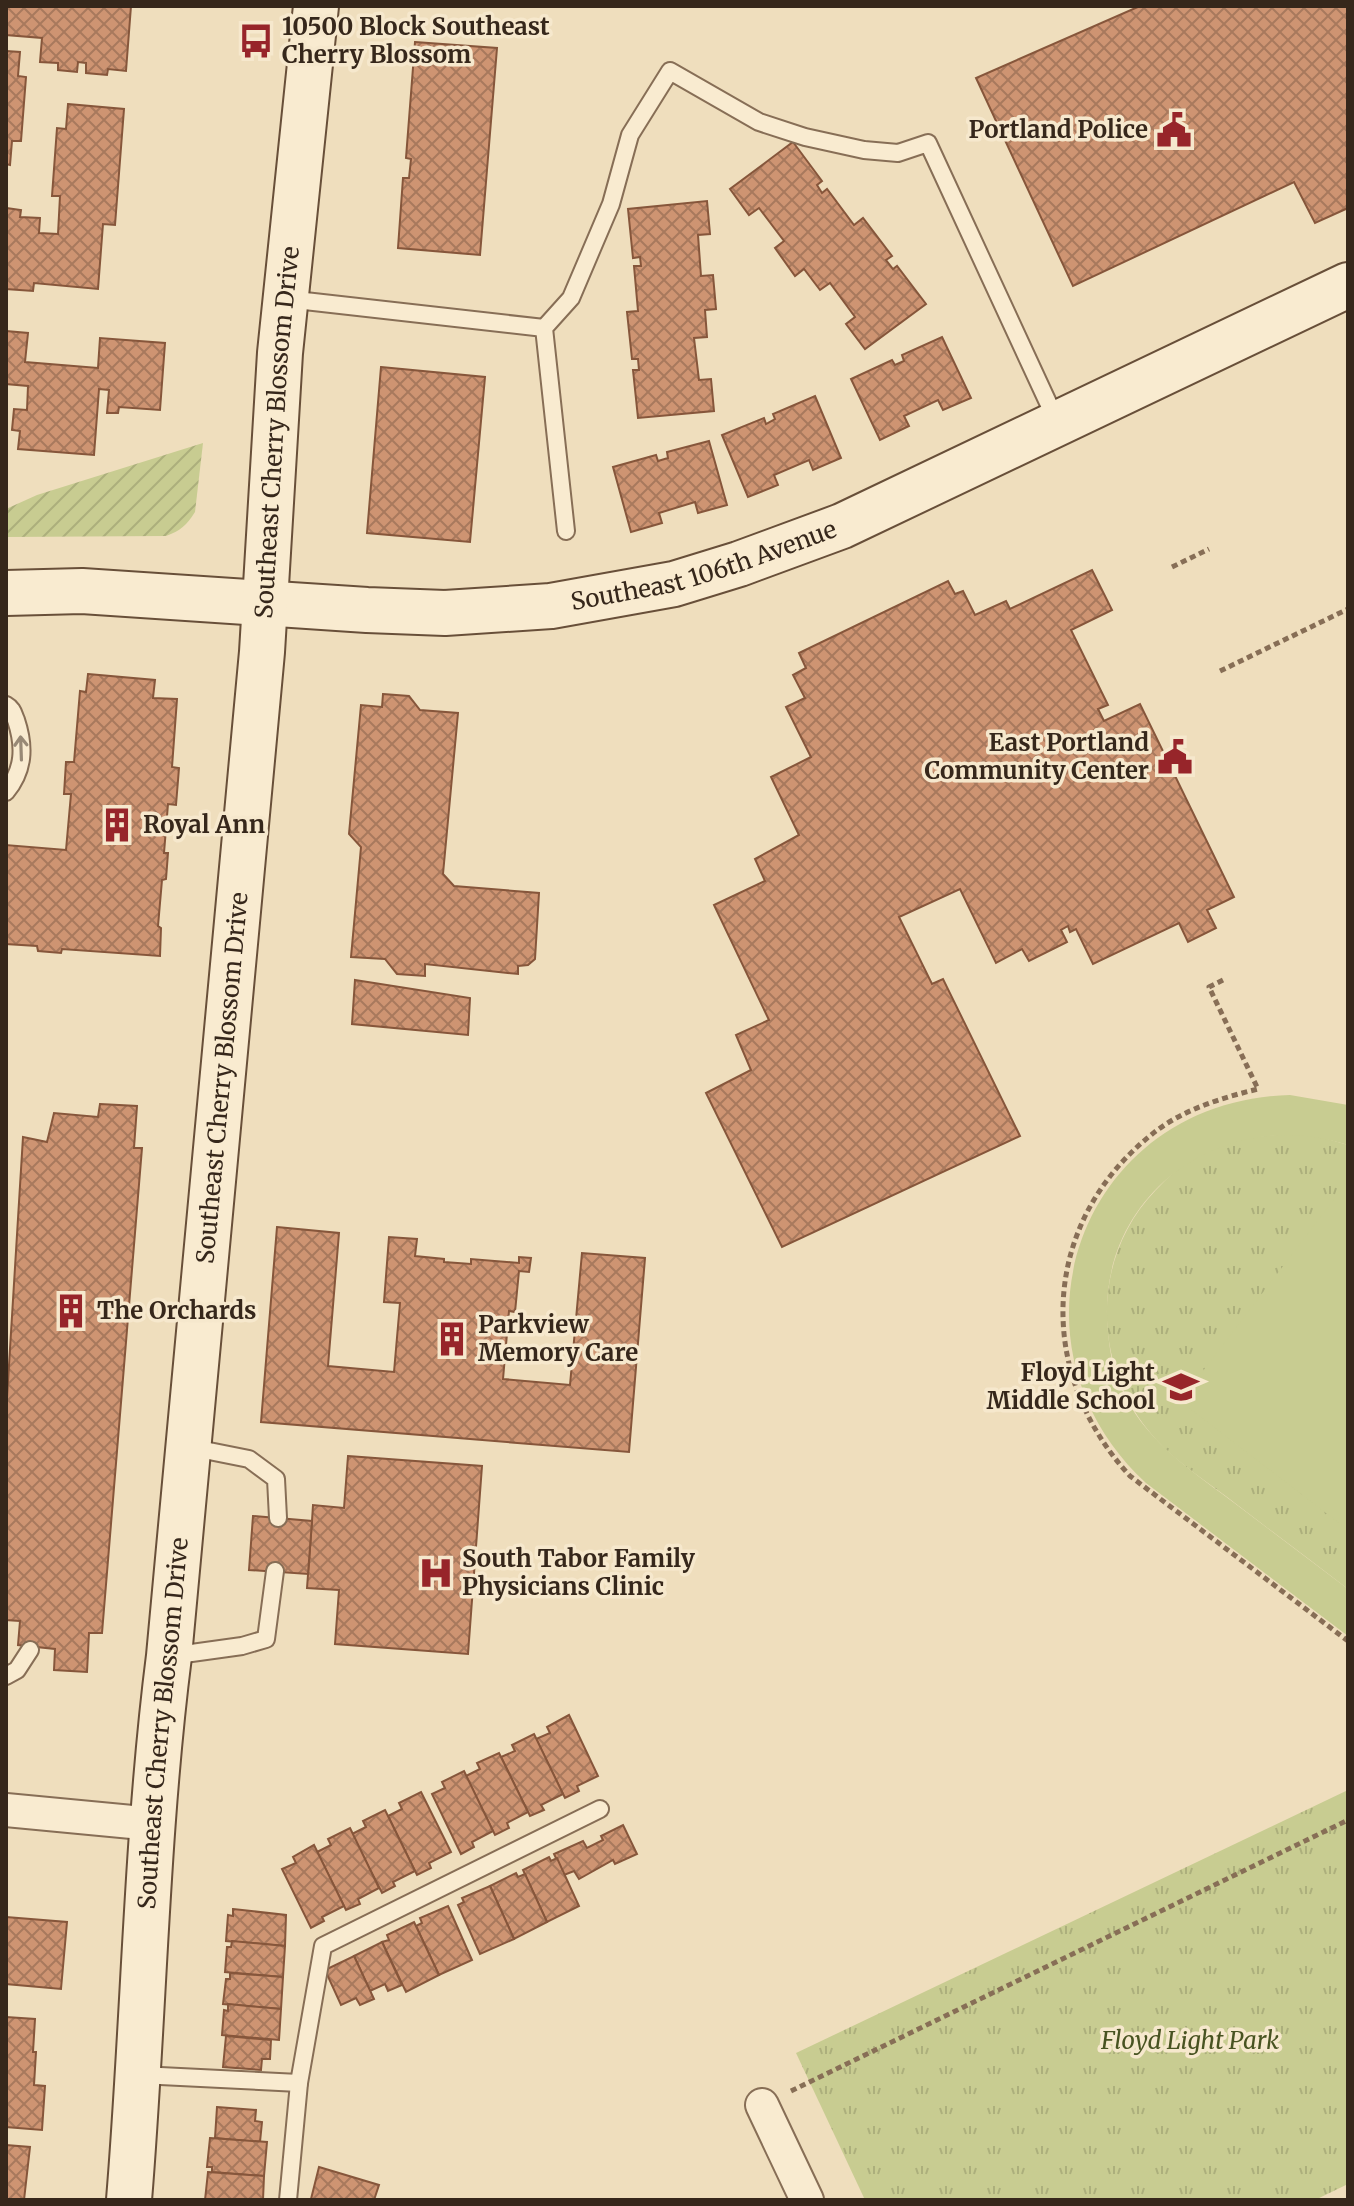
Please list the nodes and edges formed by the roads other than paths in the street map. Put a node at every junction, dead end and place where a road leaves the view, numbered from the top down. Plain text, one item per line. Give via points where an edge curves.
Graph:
1 (316, 6) edge
2 (1348, 285) edge
3 (286, 299) junction
4 (544, 328) junction
5 (1057, 423) junction
6 (566, 531) dead end
7 (6, 593) edge
8 (265, 602) junction
9 (6, 705) edge
10 (6, 792) edge
11 (188, 1447) junction
12 (278, 1518) dead end
13 (275, 1571) dead end
14 (30, 1650) dead end
15 (169, 1656) junction
16 (6, 1676) edge
17 (600, 1809) dead end
18 (6, 1810) edge
19 (153, 1824) junction
20 (140, 2075) junction
21 (299, 2083) junction
22 (762, 2105) road end
23 (129, 2200) edge
24 (288, 2200) edge
25 (807, 2200) edge

1 - 3 main road, Southeast Cherry Blossom Drive
2 - 5 main road, Southeast 106th Avenue
3 - 4 lane
3 - 8 main road, Southeast Cherry Blossom Drive
4 - 5 lane via 571,298 611,204 630,135 670,71 759,122 805,137 898,153 928,143
4 - 6 lane
5 - 8 main road, Southeast 106th Avenue via 842,526 674,584 565,604 478,612 407,613
7 - 8 main road, Southeast 106th Avenue via 82,591
8 - 11 main road, Southeast Cherry Blossom Drive
10 -> 9 lane via 23,761 22,737
11 - 12 lane via 249,1459 276,1479
11 - 15 main road, Southeast Cherry Blossom Drive
13 - 15 lane via 266,1639
14 - 16 lane via 17,1670
15 - 19 main road, Southeast Cherry Blossom Drive
17 - 21 lane via 323,1946
18 - 19 street
19 - 20 main road, Southeast Cherry Blossom Drive
20 - 21 lane
20 - 23 main road, Southeast Cherry Blossom Drive
21 - 24 lane
22 - 25 street

